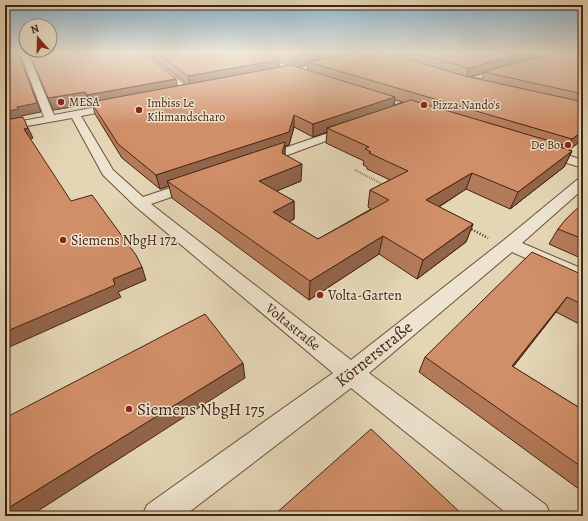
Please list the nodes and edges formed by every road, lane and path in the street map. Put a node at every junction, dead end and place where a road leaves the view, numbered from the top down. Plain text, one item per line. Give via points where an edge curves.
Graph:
1 (33, 76) edge
2 (172, 76) edge
3 (173, 95) edge
4 (128, 104) edge
5 (75, 114) junction
6 (50, 118) junction
7 (358, 126) edge
8 (5, 127) edge
9 (531, 148) edge
10 (252, 163) edge
11 (583, 164) edge
12 (355, 170) dead end
13 (207, 179) edge
14 (583, 182) edge
15 (390, 188) edge
16 (140, 203) junction
17 (468, 227) edge
18 (508, 245) junction
19 (583, 277) edge
20 (351, 374) junction
21 (158, 516) edge
22 (535, 516) edge

1 - 6 street
2 - 3 street via 191,91
4 - 5 street
5 - 6 street
5 - 16 street, Voltastraße via 108,172
6 - 8 street
7 - 10 street
9 - 11 street
12 - 15 path
13 - 16 street
14 - 18 street, Körnerstraße
16 - 20 street, Voltastraße
17 - 18 path
18 - 19 street
18 - 20 street, Körnerstraße
20 - 21 street, Körnerstraße
20 - 22 street, Voltastraße

